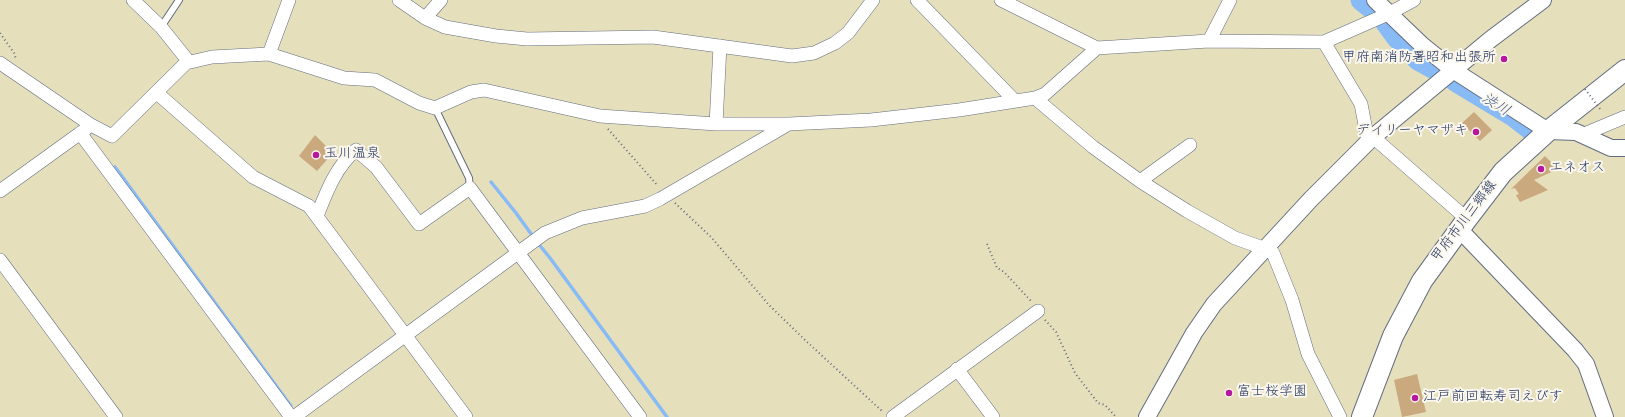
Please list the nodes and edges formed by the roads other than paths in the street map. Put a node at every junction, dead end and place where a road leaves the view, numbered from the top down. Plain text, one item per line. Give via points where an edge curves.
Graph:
1 (132, 0) edge
2 (179, 0) edge
3 (289, 0) edge
4 (399, 0) edge
5 (441, 0) edge
6 (874, 0) edge
7 (917, 0) edge
8 (1002, 0) edge
9 (1230, 0) edge
10 (1375, 0) edge
11 (1414, 0) edge
12 (1543, 0) edge
13 (1388, 14) junction
14 (425, 18) junction
15 (161, 26) junction
16 (1209, 41) junction
17 (1324, 42) junction
18 (720, 46) junction
19 (1097, 48) junction
20 (269, 54) junction
21 (190, 62) junction
22 (0, 63) edge
23 (1453, 70) junction
24 (1625, 70) edge
25 (157, 93) junction
26 (1035, 98) junction
27 (1015, 101) junction
28 (435, 108) junction
29 (1625, 116) edge
30 (716, 124) junction
31 (789, 124) junction
32 (91, 125) junction
33 (1548, 131) junction
34 (80, 133) junction
35 (1582, 135) junction
36 (1370, 139) junction
37 (1190, 145) dead end
38 (1625, 148) edge
39 (1140, 181) junction
40 (470, 188) junction
41 (0, 191) edge
42 (317, 216) junction
43 (1463, 224) junction
44 (1266, 249) junction
45 (517, 252) junction
46 (0, 260) edge
47 (1038, 311) road end
48 (406, 336) junction
49 (957, 369) junction
50 (888, 414) edge
51 (116, 417) edge
52 (291, 417) edge
53 (294, 417) edge
54 (466, 417) edge
55 (640, 417) edge
56 (993, 417) edge
57 (1147, 417) edge
58 (1340, 417) edge
59 (1362, 417) edge
60 (1605, 417) edge

1 - 15 street
2 - 15 lane
3 - 20 street
4 - 14 street
5 - 14 street
6 - 18 street via 848,33 814,54 792,56
7 - 27 street
8 - 19 street
9 - 16 street
10 - 13 street
11 - 13 street
12 - 23 street
13 - 17 street
13 - 23 street
14 - 18 street via 444,27 527,39 652,37
15 - 21 street
16 - 17 street
16 - 19 street
17 - 36 street via 1360,104
18 - 30 street
19 - 26 street via 1045,94
20 - 21 street via 212,57
20 - 28 street via 344,78 375,80 418,103
21 - 25 street via 186,63
22 - 32 street
23 - 33 street
23 - 36 street
24 - 33 main road, 甲府市川三郷線
25 - 32 street via 112,136
25 - 42 street via 253,176 309,206
26 - 27 street
26 - 39 street
27 - 31 street via 871,120
28 - 30 street via 471,92 484,90 600,116
28 - 40 lane via 469,178
29 - 35 street
30 - 31 street
31 - 45 street via 645,206 582,218 565,224 544,233
32 - 34 street
33 - 35 street via 1576,132
33 - 43 main road, 甲府市川三郷線 via 1503,172
34 - 41 street
34 - 52 street
35 - 38 street via 1611,148
36 - 43 street
36 - 44 street
37 - 39 street
39 - 44 street via 1235,238
40 - 42 street via 419,224 376,167 356,150 347,157 326,192
40 - 45 street
42 - 48 street
43 - 59 main road, 甲府市川三郷線 via 1422,281 1393,336
43 - 60 street via 1586,364
44 - 57 street via 1214,304 1194,333
44 - 58 street via 1273,253 1292,300 1308,354
45 - 48 street
45 - 55 street
46 - 51 street
47 - 49 street
48 - 53 street
48 - 54 street
49 - 50 street
49 - 56 street

